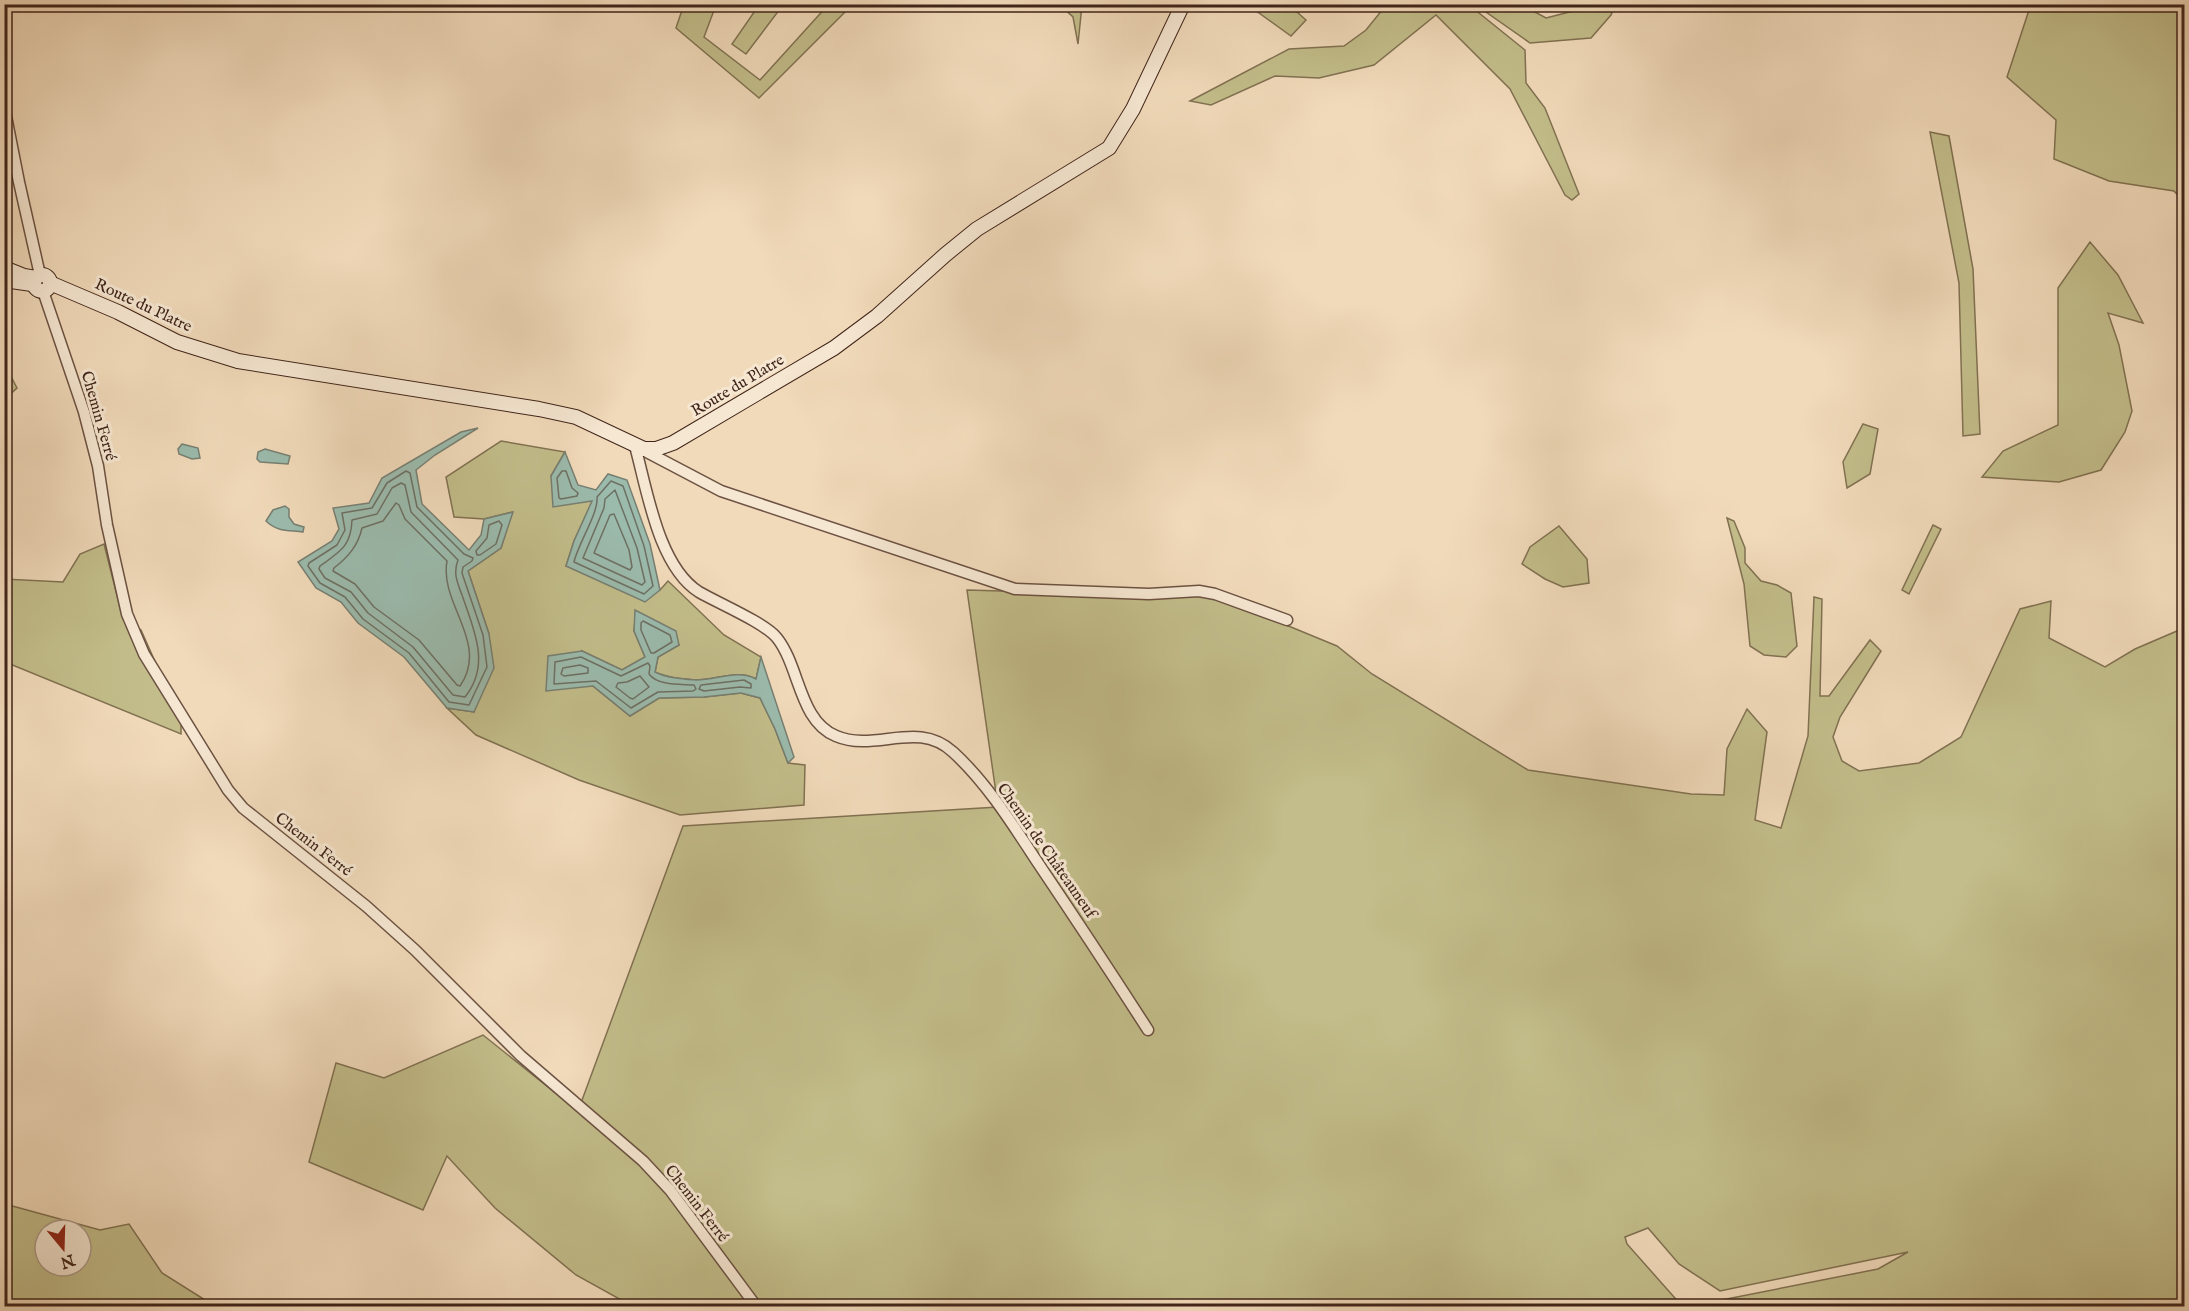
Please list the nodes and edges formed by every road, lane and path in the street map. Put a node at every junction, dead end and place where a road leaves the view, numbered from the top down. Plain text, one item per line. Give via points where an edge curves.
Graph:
1 (1183, 4) edge
2 (4, 105) edge
3 (4, 268) edge
4 (4, 280) edge
5 (40, 282) junction
6 (639, 448) junction
7 (1287, 620) dead end
8 (1148, 1030) dead end
9 (756, 1306) edge

1 - 6 street, Route du Platre via 1133,109 1109,148 977,228 877,316 834,348 673,443 656,449
2 - 5 street, Chemin Ferré
3 - 5 street, Route du Platre
4 - 5 street, Route du Platre
5 - 6 street, Route du Platre via 118,312 177,342 238,360 576,417
5 - 9 street, Chemin Ferré via 84,412 127,614 144,654 228,790 243,808 366,906 521,1056 643,1161 670,1190
6 - 7 street via 721,491 1015,589 1149,594 1199,591
6 - 8 street, Chemin de Châteauneuf via 657,530 673,564 697,590 776,636 809,709 828,731 854,741 870,742 915,735 931,738 952,751 1007,816

